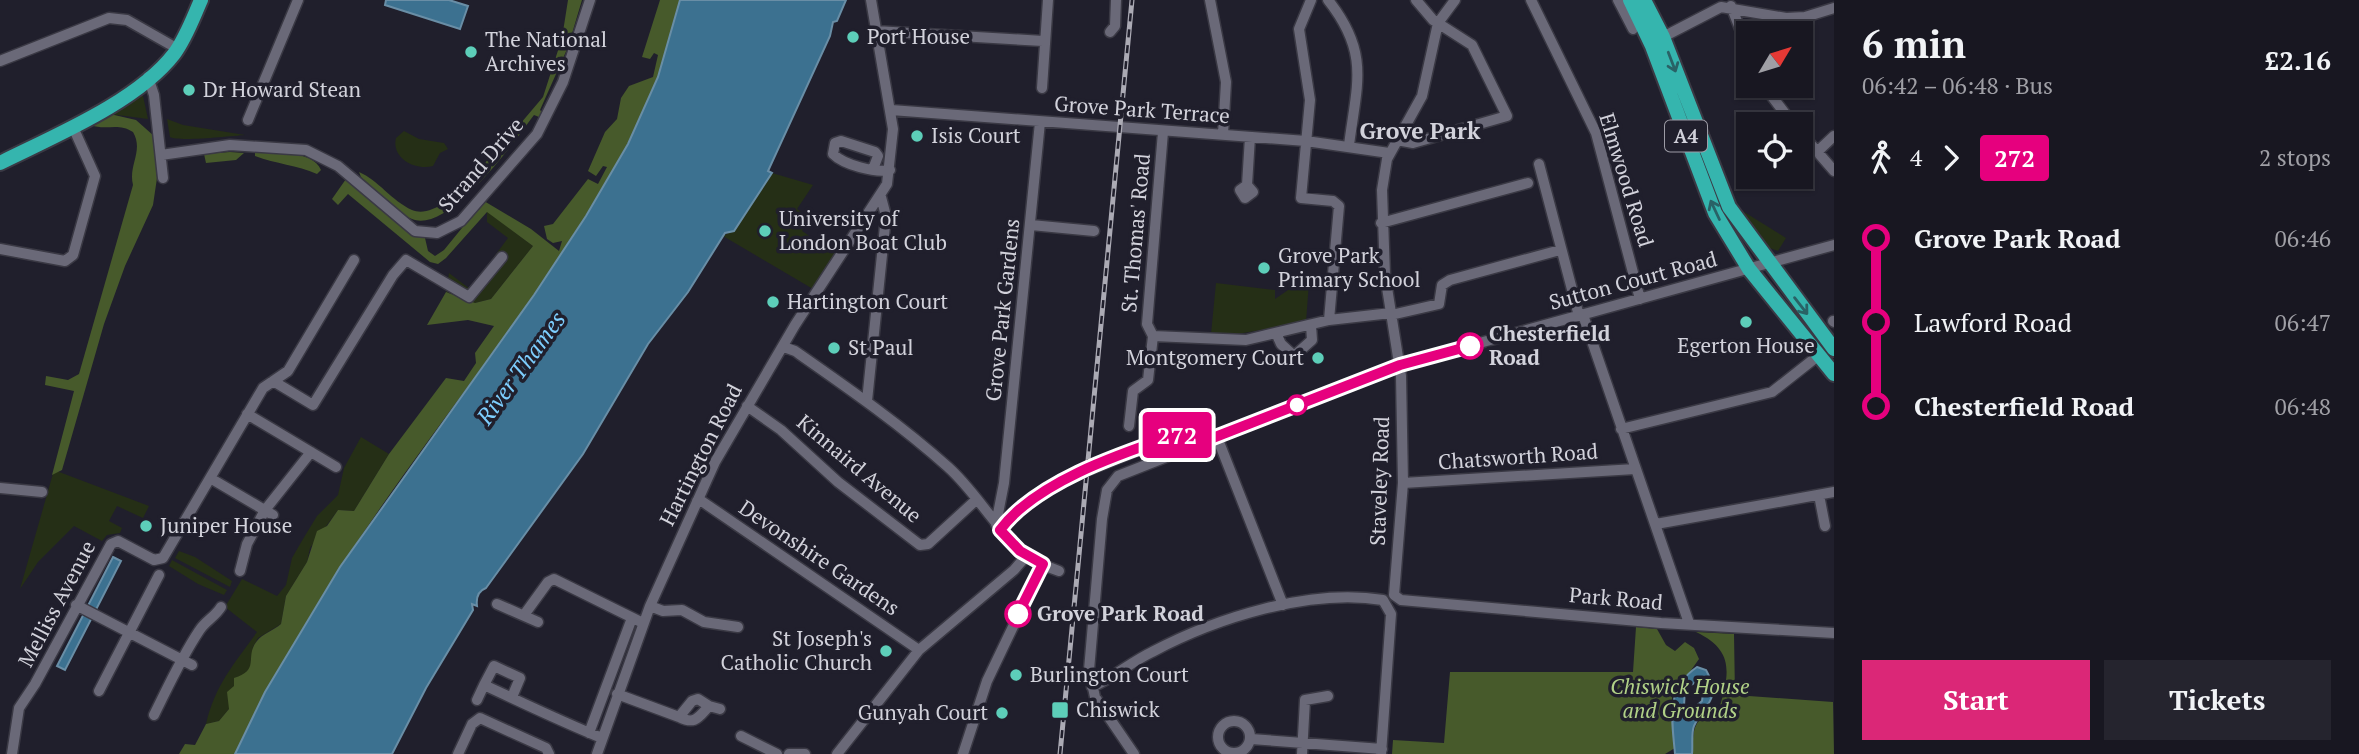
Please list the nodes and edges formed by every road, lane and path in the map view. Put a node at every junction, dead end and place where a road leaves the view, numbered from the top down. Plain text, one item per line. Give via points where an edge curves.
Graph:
1 (201, 0) edge
2 (298, 0) edge
3 (590, 0) edge
4 (871, 0) edge
5 (1048, 0) edge
6 (1116, 0) edge
7 (1210, 0) edge
8 (1311, 0) edge
9 (1328, 0) edge
10 (1416, 0) edge
11 (1455, 0) edge
12 (1531, 0) edge
13 (1618, 0) edge
14 (1630, 0) edge
15 (1644, 0) edge
16 (1732, 3) edge
17 (1834, 8) edge
18 (1738, 21) edge
19 (1437, 23) junction
20 (1633, 29) dead end
21 (876, 31) junction
22 (1110, 32) dead end
23 (1663, 37) junction
24 (1043, 41) junction
25 (178, 49) junction
26 (0, 61) edge
27 (148, 77) junction
28 (1042, 88) dead end
29 (1773, 98) edge
30 (891, 110) junction
31 (1784, 112) edge
32 (248, 120) dead end
33 (1040, 122) junction
34 (73, 127) junction
35 (1163, 132) junction
36 (1223, 134) junction
37 (1834, 136) edge
38 (1250, 137) junction
39 (1397, 140) junction
40 (1306, 141) junction
41 (1349, 145) junction
42 (1813, 147) edge
43 (1817, 152) junction
44 (1389, 153) junction
45 (160, 155) junction
46 (0, 163) edge
47 (1539, 164) dead end
48 (873, 169) dead end
49 (890, 170) junction
50 (1834, 171) edge
51 (163, 178) dead end
52 (1528, 183) dead end
53 (1247, 185) dead end
54 (881, 197) junction
55 (1381, 223) junction
56 (1031, 225) junction
57 (1094, 231) dead end
58 (1834, 245) edge
59 (0, 249) edge
60 (1560, 250) junction
61 (502, 257) dead end
62 (354, 260) dead end
63 (1768, 264) junction
64 (1749, 269) junction
65 (1640, 299) junction
66 (1391, 314) junction
67 (1581, 316) junction
68 (1329, 320) junction
69 (1311, 325) junction
70 (1276, 333) junction
71 (1153, 336) junction
72 (784, 347) junction
73 (1834, 349) edge
74 (1819, 355) junction
75 (1400, 365) junction
76 (1834, 374) edge
77 (273, 381) junction
78 (867, 401) junction
79 (747, 406) junction
80 (247, 414) junction
81 (1129, 426) dead end
82 (1621, 429) junction
83 (1216, 437) junction
84 (1205, 441) junction
85 (311, 452) junction
86 (336, 467) dead end
87 (1635, 469) junction
88 (209, 478) junction
89 (1403, 483) junction
90 (0, 488) edge
91 (42, 492) dead end
92 (1834, 492) edge
93 (1819, 495) junction
94 (976, 500) junction
95 (696, 501) junction
96 (1001, 501) junction
97 (1017, 511) junction
98 (269, 512) junction
99 (1656, 524) junction
100 (1825, 526) dead end
101 (998, 527) junction
102 (1027, 555) junction
103 (1043, 564) junction
104 (1059, 571) dead end
105 (240, 572) dead end
106 (159, 575) dead end
107 (1392, 601) junction
108 (497, 604) dead end
109 (1283, 605) junction
110 (650, 606) junction
111 (80, 607) junction
112 (221, 607) dead end
113 (524, 615) junction
114 (632, 618) junction
115 (538, 622) dead end
116 (643, 623) junction
117 (1689, 623) junction
118 (738, 627) dead end
119 (130, 633) junction
120 (1834, 633) edge
121 (919, 650) junction
122 (181, 659) junction
123 (192, 665) dead end
124 (484, 685) junction
125 (1092, 687) junction
126 (99, 691) dead end
127 (617, 694) junction
128 (1328, 696) dead end
129 (512, 697) junction
130 (477, 701) dead end
131 (709, 706) junction
132 (720, 709) dead end
133 (154, 715) dead end
134 (679, 717) junction
135 (589, 733) junction
136 (741, 736) dead end
137 (602, 738) junction
138 (1251, 739) dead end
139 (755, 743) junction
140 (1302, 748) edge
141 (1130, 752) edge
142 (1382, 752) edge
143 (12, 754) edge
144 (458, 754) edge
145 (549, 754) edge
146 (597, 754) edge
147 (750, 754) edge
148 (777, 754) edge
149 (789, 754) edge
150 (805, 754) edge
151 (836, 754) edge
152 (963, 754) edge

1 - 25 highway
2 - 32 street
3 - 45 street, Strand Drive via 563,82 537,134 454,226 438,233 415,231 338,166 315,153 230,145
4 - 21 street
5 - 24 street
6 - 22 street via 1115,26
7 - 36 street via 1226,82
8 - 40 street via 1299,29 1310,93
9 - 41 street via 1357,50
10 - 19 street
11 - 19 street
12 - 65 street, Elmwood Road via 1596,133
13 - 20 street
64 -> 14 highway, A4 via 1715,213
15 - 23 highway, A4
16 - 17 street via 1786,18 1805,18
16 - 18 street
16 - 23 street
19 - 39 street via 1422,96
19 - 39 street via 1472,45 1507,116 1413,143
21 - 24 street
21 - 30 street
23 -> 63 highway, A4 via 1723,195
24 - 28 street
25 - 26 street via 127,20 109,18
25 - 27 highway
27 - 34 highway
27 - 45 street
29 - 31 street
30 - 33 street, Grove Park Terrace
30 - 49 street
33 - 35 street, Grove Park Terrace
33 - 56 street, Grove Park Gardens
34 - 46 highway
34 - 59 street via 94,176 73,255 65,261
35 - 36 street, Grove Park Terrace
35 - 71 street, St. Thomas' Road via 1147,324
36 - 38 street, Grove Park Terrace
37 - 43 street
38 - 40 street, Grove Park Terrace
38 - 53 street
39 - 44 street
40 - 41 street, Grove Park Terrace
40 - 68 street via 1301,198 1333,201 1339,206
41 - 44 street, Grove Park Terrace
42 - 43 street
43 - 50 street
44 - 55 street, Staveley Road
45 - 51 street
47 - 60 street
48 - 49 street
49 - 54 street
52 - 55 street
54 - 72 street, Hartington Road via 866,212
54 - 78 street via 887,216
55 - 66 street, Staveley Road
56 - 57 street
56 - 96 street, Grove Park Gardens
58 - 63 street, Sutton Court Road
60 - 66 street, St. Thomas' Road via 1450,280 1442,285 1439,304
60 - 67 street
61 - 77 street via 469,298 406,260 313,405
62 - 77 street, Melliss Avenue via 288,371
63 - 64 street, Sutton Court Road
63 -> 73 highway, A4
64 - 65 street, Sutton Court Road
64 - 74 highway, A4
65 - 67 street, Sutton Court Road
66 - 68 street, St. Thomas' Road
66 - 75 street, Staveley Road
67 - 75 street, Sutton Court Road
67 - 82 street
68 - 69 street, St. Thomas' Road
69 - 70 street, St. Thomas' Road
69 - 70 street via 1312,340 1294,356
70 - 71 street, St. Thomas' Road via 1246,340
71 - 81 street, St. Thomas' Road via 1148,380 1133,391
72 - 78 street
72 - 79 street, Hartington Road
74 - 76 highway, A4
74 - 82 street via 1772,392
75 - 83 street, Sutton Court Road
75 - 89 street, Staveley Road
77 - 80 street, Melliss Avenue via 263,388
78 - 94 street via 950,469
79 - 94 street, Kinnaird Avenue via 919,545 928,544
79 - 95 street, Hartington Road
80 - 85 street
80 - 88 street, Melliss Avenue
82 - 87 street
83 - 84 street, Sutton Court Road
83 - 109 street
84 - 97 street, bridge via 1197,432 1181,433 1080,474
84 - 125 street, Sutton Court Road via 1118,476 1109,485 1098,548 1089,670
85 - 86 street
85 - 98 street
87 - 89 street, Chatsworth Road
87 - 99 street
88 - 98 street
88 - 111 street, Melliss Avenue via 163,558 154,559 114,541
89 - 107 street, Staveley Road
90 - 91 street
92 - 93 street
93 - 99 street
93 - 100 street
94 - 101 street
95 - 110 street, Hartington Road
95 - 121 street, Devonshire Gardens
96 - 97 street
96 - 101 street, Grove Park Gardens
97 - 101 street
98 - 105 street via 247,544
99 - 117 street
101 - 102 street
102 - 103 street
102 - 121 street
103 - 104 street
103 - 152 street via 987,681
106 - 119 street
107 - 109 street, Park Road
107 - 117 street, Park Road
107 - 142 street, Staveley Road
108 - 113 street
109 - 125 street, Park Road via 1201,629
110 - 116 street, Hartington Road
110 - 118 street
111 - 119 street
111 - 143 street, Melliss Avenue via 19,708
112 - 122 street via 205,622
113 - 114 street via 554,579
113 - 115 street
114 - 116 street
114 - 135 street
116 - 127 street, Hartington Road
117 - 120 street, Park Road
119 - 122 street
119 - 126 street
121 - 151 street
122 - 123 street
122 - 133 street
124 - 129 street
124 - 129 street via 497,665 520,678
124 - 130 street
125 - 141 street
127 - 134 street
127 - 137 street, Hartington Road
128 - 140 street via 1305,699
129 - 135 street
131 - 132 street
131 - 134 street via 693,722
131 - 134 street via 695,699
135 - 137 street
136 - 139 street
137 - 146 street, Hartington Road
138 - 140 street
139 - 147 street
139 - 148 street
140 - 142 street
144 - 145 street via 472,723 480,718 546,748
149 - 150 street

